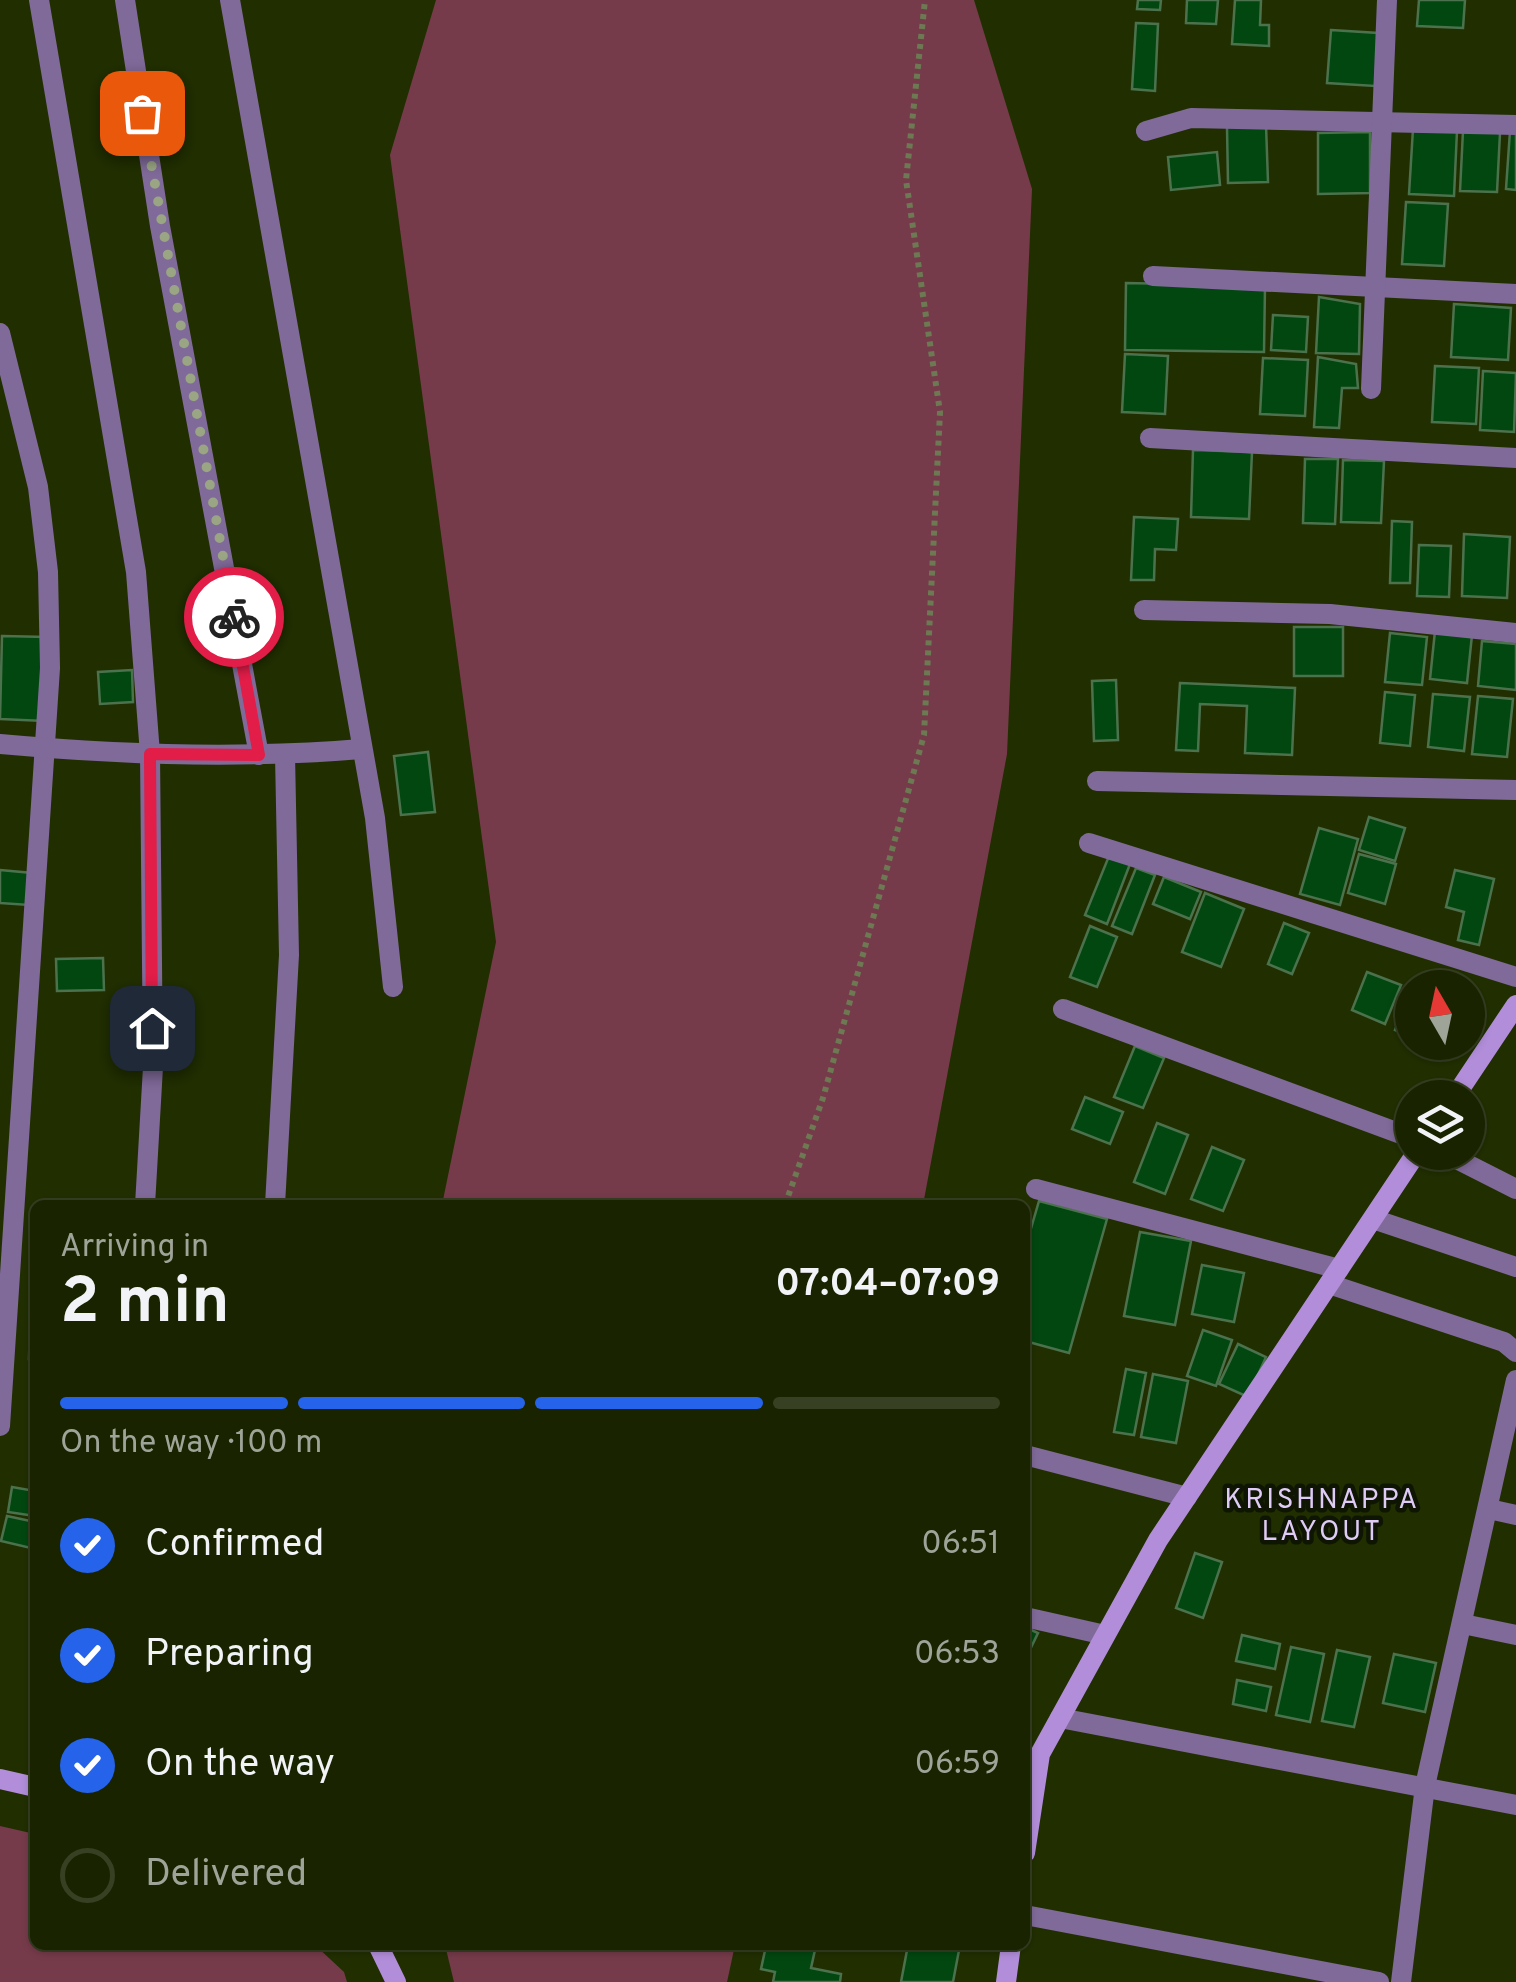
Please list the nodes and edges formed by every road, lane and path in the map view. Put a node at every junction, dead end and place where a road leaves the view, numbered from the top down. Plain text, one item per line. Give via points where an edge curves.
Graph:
1 (39, 0) edge
2 (125, 0) edge
3 (230, 0) edge
4 (925, 0) edge
5 (1387, 0) edge
6 (1379, 122) junction
7 (1516, 124) edge
8 (1146, 131) dead end
9 (1152, 276) dead end
10 (1374, 288) junction
11 (1516, 294) edge
12 (0, 333) edge
13 (1371, 389) dead end
14 (1150, 438) dead end
15 (1516, 458) edge
16 (1144, 610) dead end
17 (1516, 632) edge
18 (0, 744) edge
19 (42, 748) junction
20 (361, 749) junction
21 (150, 754) junction
22 (259, 755) junction
23 (285, 755) junction
24 (1097, 781) dead end
25 (1516, 790) edge
26 (1089, 843) dead end
27 (1516, 977) edge
28 (393, 987) dead end
29 (1516, 1005) edge
30 (1063, 1009) dead end
31 (1466, 1080) edge
32 (1395, 1132) edge
33 (1405, 1170) edge
34 (1479, 1170) edge
35 (1036, 1189) dead end
36 (1516, 1189) edge
37 (145, 1200) edge
38 (275, 1200) edge
39 (787, 1200) edge
40 (1373, 1219) junction
41 (1516, 1267) edge
42 (1334, 1277) junction
43 (1516, 1352) edge
44 (1516, 1380) edge
45 (0, 1426) edge
46 (1030, 1457) edge
47 (1186, 1497) junction
48 (1489, 1509) junction
49 (1516, 1515) edge
50 (1030, 1618) edge
51 (1463, 1624) junction
52 (1105, 1635) junction
53 (1516, 1635) edge
54 (1060, 1718) junction
55 (1031, 1768) edge
56 (0, 1779) edge
57 (30, 1786) edge
58 (1425, 1786) junction
59 (1516, 1805) edge
60 (1030, 1916) edge
61 (380, 1950) edge
62 (1010, 1950) edge
63 (396, 1982) edge
64 (1006, 1982) edge
65 (1379, 1982) edge
66 (1401, 1982) edge

1 - 21 street via 136,572
2 - 22 street via 160,226
3 - 20 street
4 - 39 path via 906,180 940,412 924,735 823,1098
5 - 6 street
6 - 7 street
6 - 8 street via 1191,118
6 - 10 street
9 - 10 street
10 - 11 street
10 - 13 street
12 - 19 street via 38,487 48,572 50,668
14 - 15 street
16 - 17 street via 1330,614
18 - 19 street
19 - 21 street
19 - 45 street
20 - 23 street
20 - 28 street
21 - 22 street
21 - 37 street via 153,1066
22 - 23 street
23 - 38 street via 289,955
24 - 25 street
26 - 27 street
29 - 31 street
30 - 32 street
33 - 40 street
34 - 36 street
35 - 42 street
40 - 41 street
40 - 42 street
42 - 43 street
42 - 47 street
44 - 48 street
46 - 47 street
47 - 52 street
48 - 49 street
48 - 51 street
50 - 52 street
51 - 53 street
51 - 58 street
52 - 54 street
54 - 55 street
54 - 58 street
56 - 57 street
58 - 59 street
58 - 66 street
60 - 65 street
61 - 63 street
62 - 64 street

